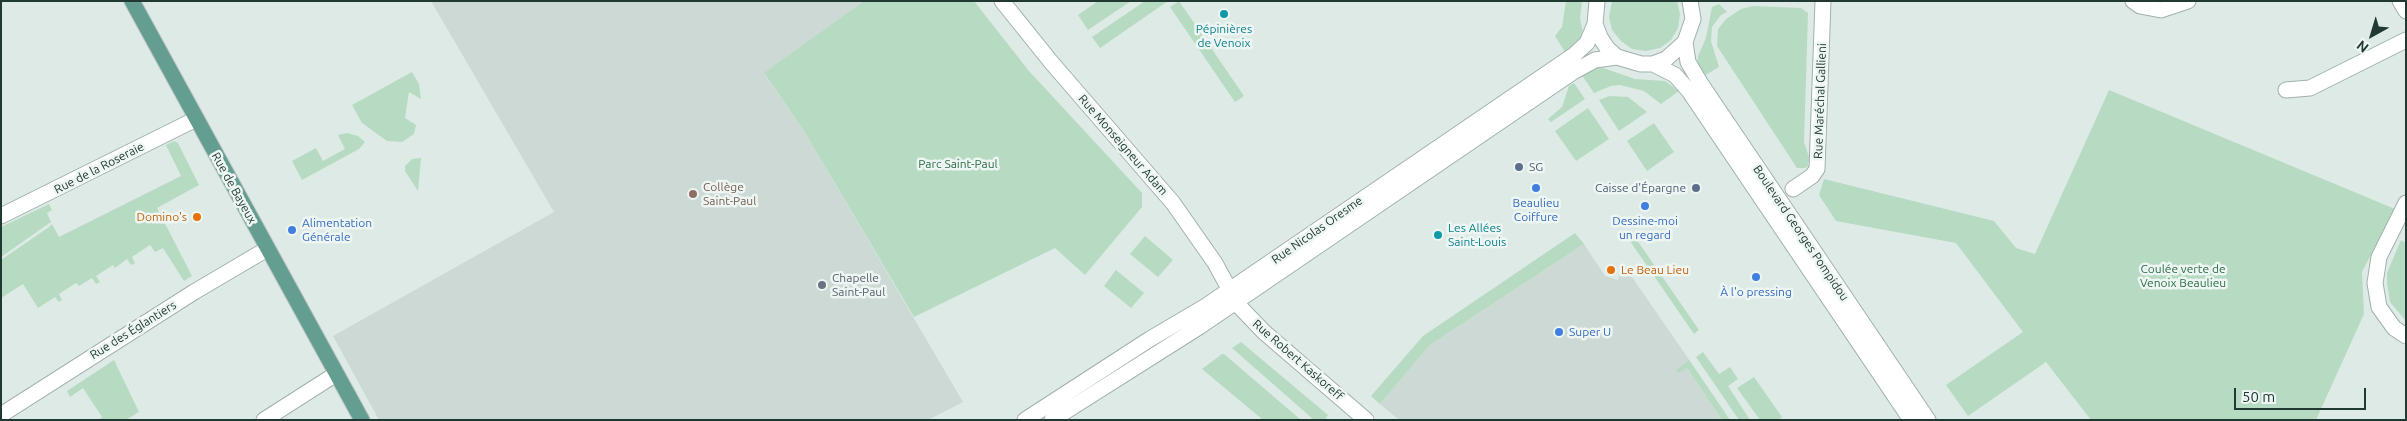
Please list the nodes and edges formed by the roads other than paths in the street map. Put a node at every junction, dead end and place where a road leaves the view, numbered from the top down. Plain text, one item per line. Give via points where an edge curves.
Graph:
1 (132, 1) edge
2 (1002, 1) edge
3 (1597, 1) edge
4 (1690, 1) edge
5 (1823, 1) edge
6 (2133, 1) edge
7 (2188, 1) edge
8 (2400, 1) edge
9 (2406, 11) edge
10 (1596, 24) junction
11 (2406, 40) edge
12 (1685, 42) junction
13 (1617, 56) junction
14 (1654, 64) junction
15 (2286, 90) dead end
16 (196, 119) junction
17 (1793, 189) dead end
18 (2406, 203) edge
19 (1, 216) edge
20 (267, 249) junction
21 (1233, 295) junction
22 (2406, 336) edge
23 (336, 374) junction
24 (1, 415) edge
25 (264, 420) edge
26 (362, 420) edge
27 (1025, 420) edge
28 (1052, 420) edge
29 (1366, 420) edge
30 (1911, 420) edge
31 (1928, 420) edge

1 - 16 main road, Rue de Bayeux
2 - 21 street, Rue Monseigneur Adam via 1173,204
3 - 10 street
4 - 12 street via 1693,18
5 - 17 street, Rue Maréchal Gallieni via 1817,169
6 - 7 street via 2140,6 2161,10
8 - 9 street
10 - 13 street via 1603,42
10 - 21 street, Rue Nicolas Oresme via 1587,43 1574,55
11 - 15 street via 2310,88
12 - 14 street via 1677,52
12 - 31 street, Boulevard Georges Pompidou via 1688,62 1701,84
13 - 14 street, Boulevard Georges Pompidou via 1641,64
13 - 21 street, Rue Nicolas Oresme via 1595,60 1573,72
14 - 30 street, Boulevard Georges Pompidou via 1675,75 1689,91
16 - 19 street, Rue de la Roseraie
16 - 20 main road, Rue de Bayeux
18 - 22 street via 2379,257 2375,283 2379,307 2394,328
20 - 23 main road, Rue de Bayeux
20 - 24 street, Rue des Églantiers
21 - 27 street, Rue Nicolas Oresme
21 - 28 street, Rue Nicolas Oresme
21 - 29 street, Rue Robert Kaskoreff via 1264,332
23 - 25 street
23 - 26 main road, Rue de Bayeux

